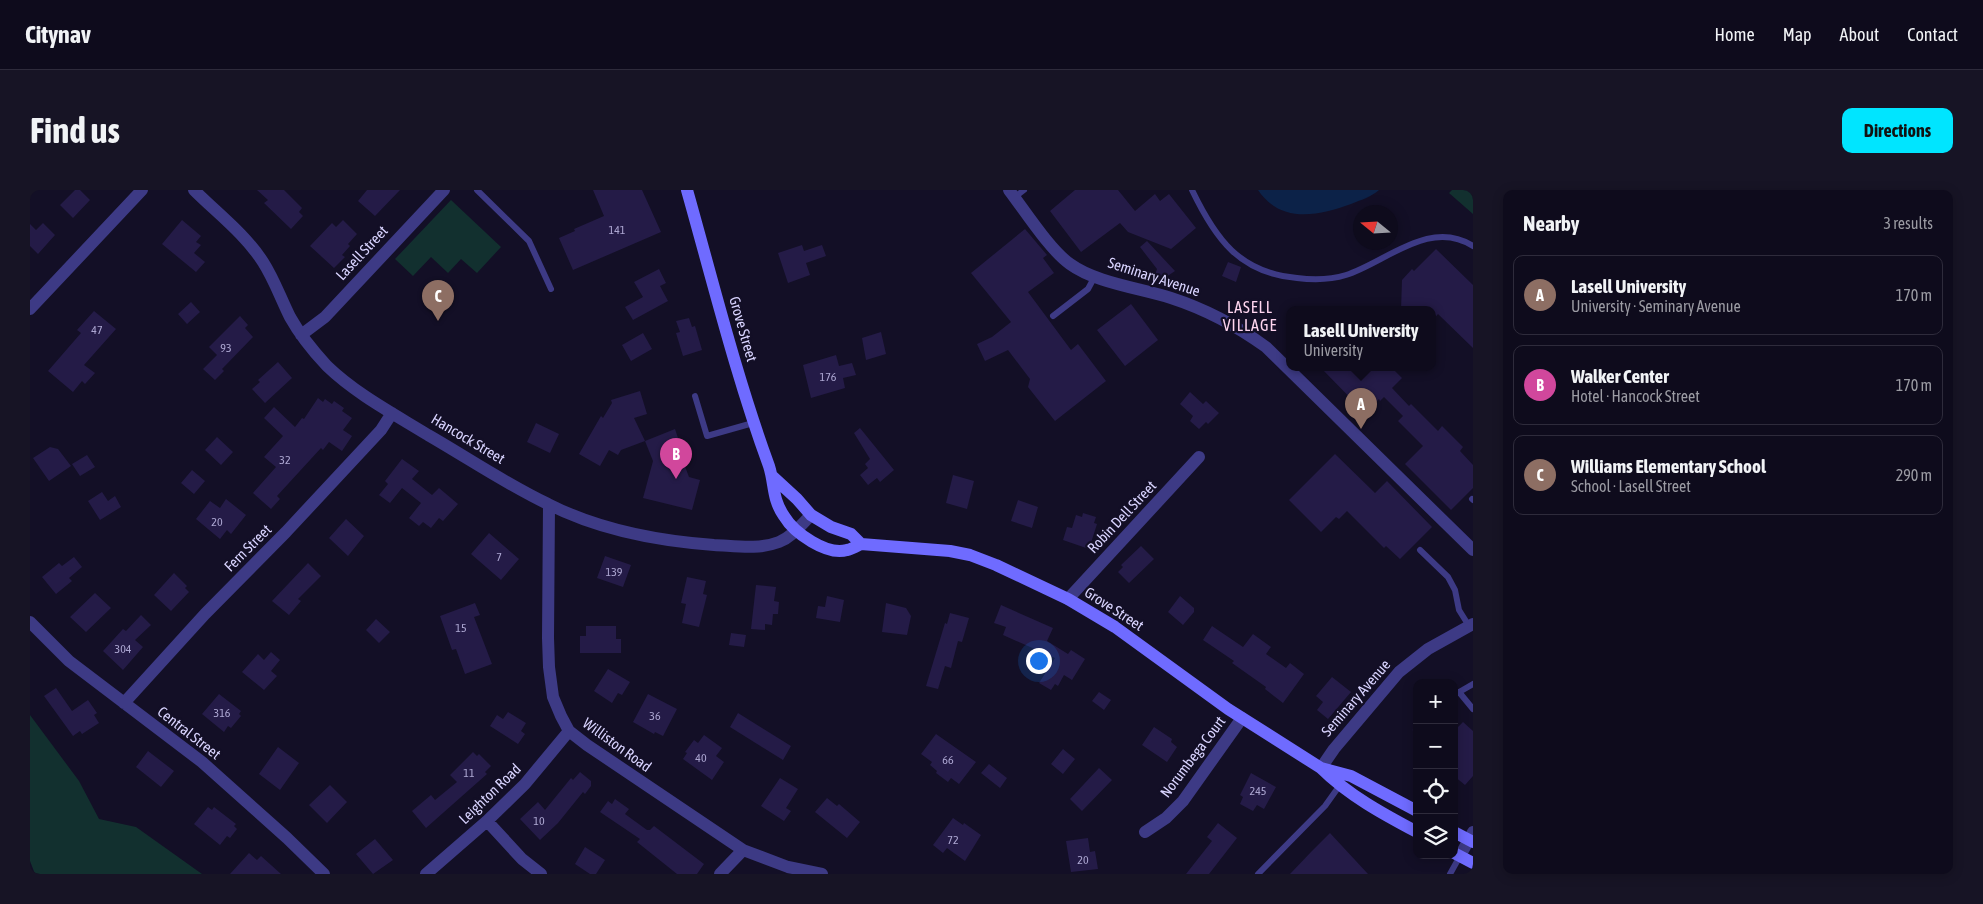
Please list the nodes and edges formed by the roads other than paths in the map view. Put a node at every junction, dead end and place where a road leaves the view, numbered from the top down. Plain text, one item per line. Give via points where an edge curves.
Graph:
1 (142, 190) edge
2 (194, 190) edge
3 (444, 190) edge
4 (477, 190) edge
5 (687, 190) edge
6 (1192, 190) edge
7 (1016, 192) edge
8 (1473, 246) edge
9 (1095, 276) junction
10 (551, 289) dead end
11 (30, 309) edge
12 (1053, 316) dead end
13 (301, 335) junction
14 (1286, 366) edge
15 (1291, 371) edge
16 (695, 396) dead end
17 (392, 413) junction
18 (753, 423) junction
19 (1199, 457) dead end
20 (772, 476) junction
21 (549, 505) junction
22 (811, 515) junction
23 (796, 531) junction
24 (861, 544) junction
25 (1420, 550) dead end
26 (1473, 550) edge
27 (1068, 599) junction
28 (30, 622) edge
29 (1471, 625) edge
30 (1473, 684) edge
31 (1458, 692) edge
32 (1458, 694) edge
33 (124, 703) junction
34 (1473, 710) edge
35 (1242, 718) junction
36 (569, 731) junction
37 (1321, 768) junction
38 (1340, 785) junction
39 (1413, 809) edge
40 (487, 821) junction
41 (1413, 830) edge
42 (1144, 832) dead end
43 (1458, 833) edge
44 (1472, 838) edge
45 (743, 850) junction
46 (1458, 854) edge
47 (1458, 856) edge
48 (1456, 859) edge
49 (1473, 863) edge
50 (324, 874) edge
51 (426, 874) edge
52 (541, 874) edge
53 (720, 874) edge
54 (822, 874) edge
55 (1258, 874) edge
56 (1450, 874) edge

1 - 11 street
2 - 13 street, Hancock Street via 255,251 271,275
3 - 13 street, Lasell Street via 325,317
4 - 10 lane via 529,241
5 - 18 main road, Grove Street
6 - 8 lane via 1224,244 1253,266 1278,276 1323,280 1344,275 1435,237 1456,238
7 - 9 street, Seminary Avenue via 1058,253 1076,268
9 - 12 lane via 1087,290
9 - 14 street, Seminary Avenue via 1192,306 1235,326
13 - 17 street, Hancock Street via 337,375
15 - 26 street, Seminary Avenue
16 - 18 lane via 707,436
17 - 21 street, Hancock Street
17 - 33 street, Fern Street via 381,430
18 - 20 main road, Grove Street
19 - 27 street, Robin Dell Street
20 - 22 main road, Grove Street
20 - 23 main road, Grove Street via 775,501
21 - 23 street, Hancock Street via 600,525 693,544 764,547 781,542
21 - 36 street, Williston Road via 549,668 553,697
22 - 23 street, Hancock Street
22 - 24 main road, Grove Street via 831,528 851,534
23 - 24 main road, Grove Street via 811,542 833,550 846,551
24 - 27 main road, Grove Street via 960,553 996,565
25 - 29 lane via 1448,577 1455,590 1459,610
27 - 35 main road, Grove Street via 1115,627
28 - 33 street, Central Street via 68,661
29 - 37 street, Seminary Avenue via 1428,649 1399,672
30 - 31 lane
32 - 34 lane
33 - 50 street, Central Street via 202,762
35 - 37 main road, Grove Street
35 - 42 street, Norumbega Court via 1183,801 1166,818
36 - 40 street, Leighton Road via 525,784
36 - 45 street, Williston Road
37 - 38 main road, Grove Street
37 - 39 main road, Grove Street via 1351,776
38 - 41 main road, Grove Street
38 - 55 lane via 1325,806
40 - 51 street, Leighton Road
40 - 52 street via 522,859
43 - 44 main road
44 - 46 street
45 - 53 street
45 - 54 street, Williston Road via 788,867
47 - 49 main road
48 - 56 lane

